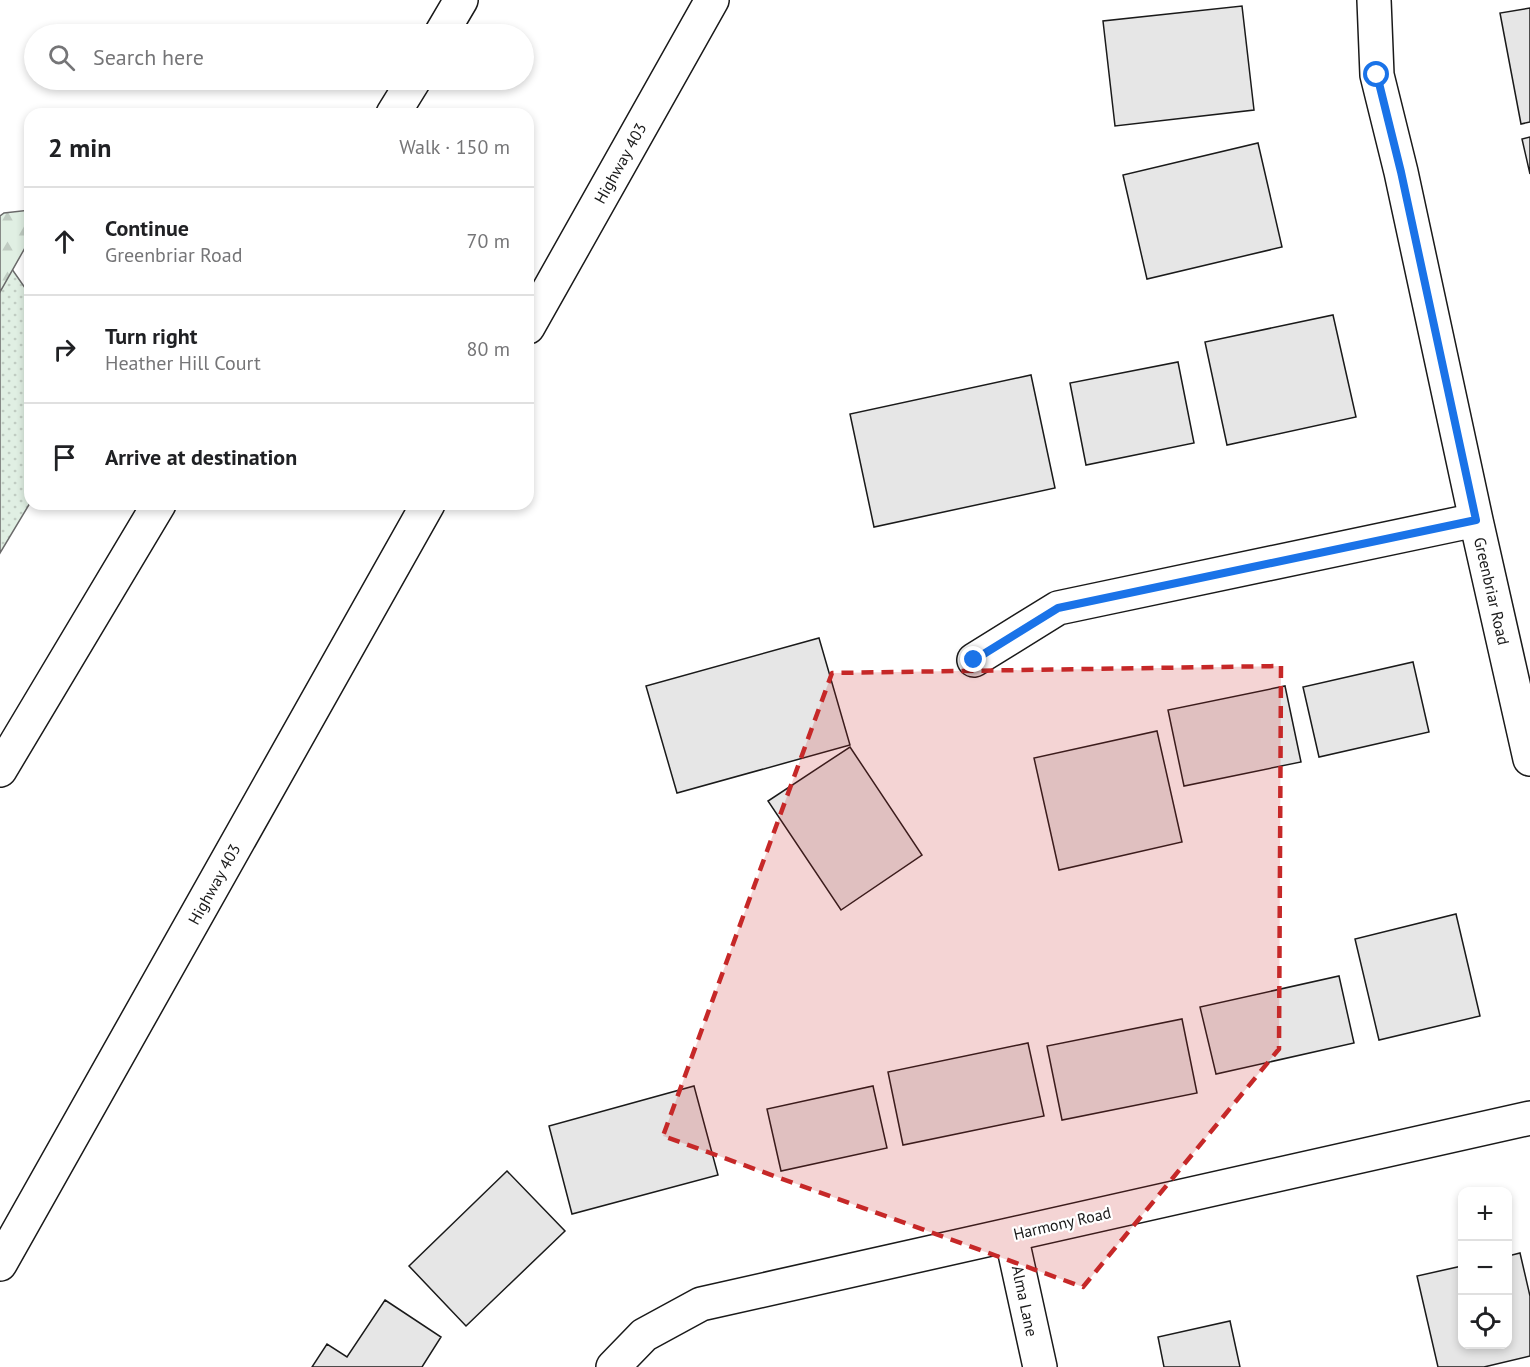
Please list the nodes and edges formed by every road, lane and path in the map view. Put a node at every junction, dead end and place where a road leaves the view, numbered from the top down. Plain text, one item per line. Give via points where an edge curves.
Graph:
1 (461, 0) edge
2 (712, 0) edge
3 (1374, 0) edge
4 (447, 24) edge
5 (408, 90) edge
6 (397, 108) edge
7 (534, 316) edge
8 (155, 510) edge
9 (425, 510) edge
10 (1476, 520) junction
11 (974, 660) dead end
12 (1530, 759) edge
13 (0, 770) edge
14 (1530, 1118) edge
15 (1011, 1235) junction
16 (0, 1264) edge
17 (613, 1367) edge
18 (1040, 1367) edge

1 - 4 main road
2 - 7 main road, Highway 403
3 - 10 main road, Greenbriar Road via 1377,75
5 - 6 main road
8 - 13 main road
9 - 16 main road, Highway 403
10 - 11 main road via 1058,608
10 - 12 main road, Greenbriar Road
14 - 15 main road, Harmony Road
15 - 17 main road, Harmony Road via 701,1304 644,1335
15 - 18 main road, Alma Lane

